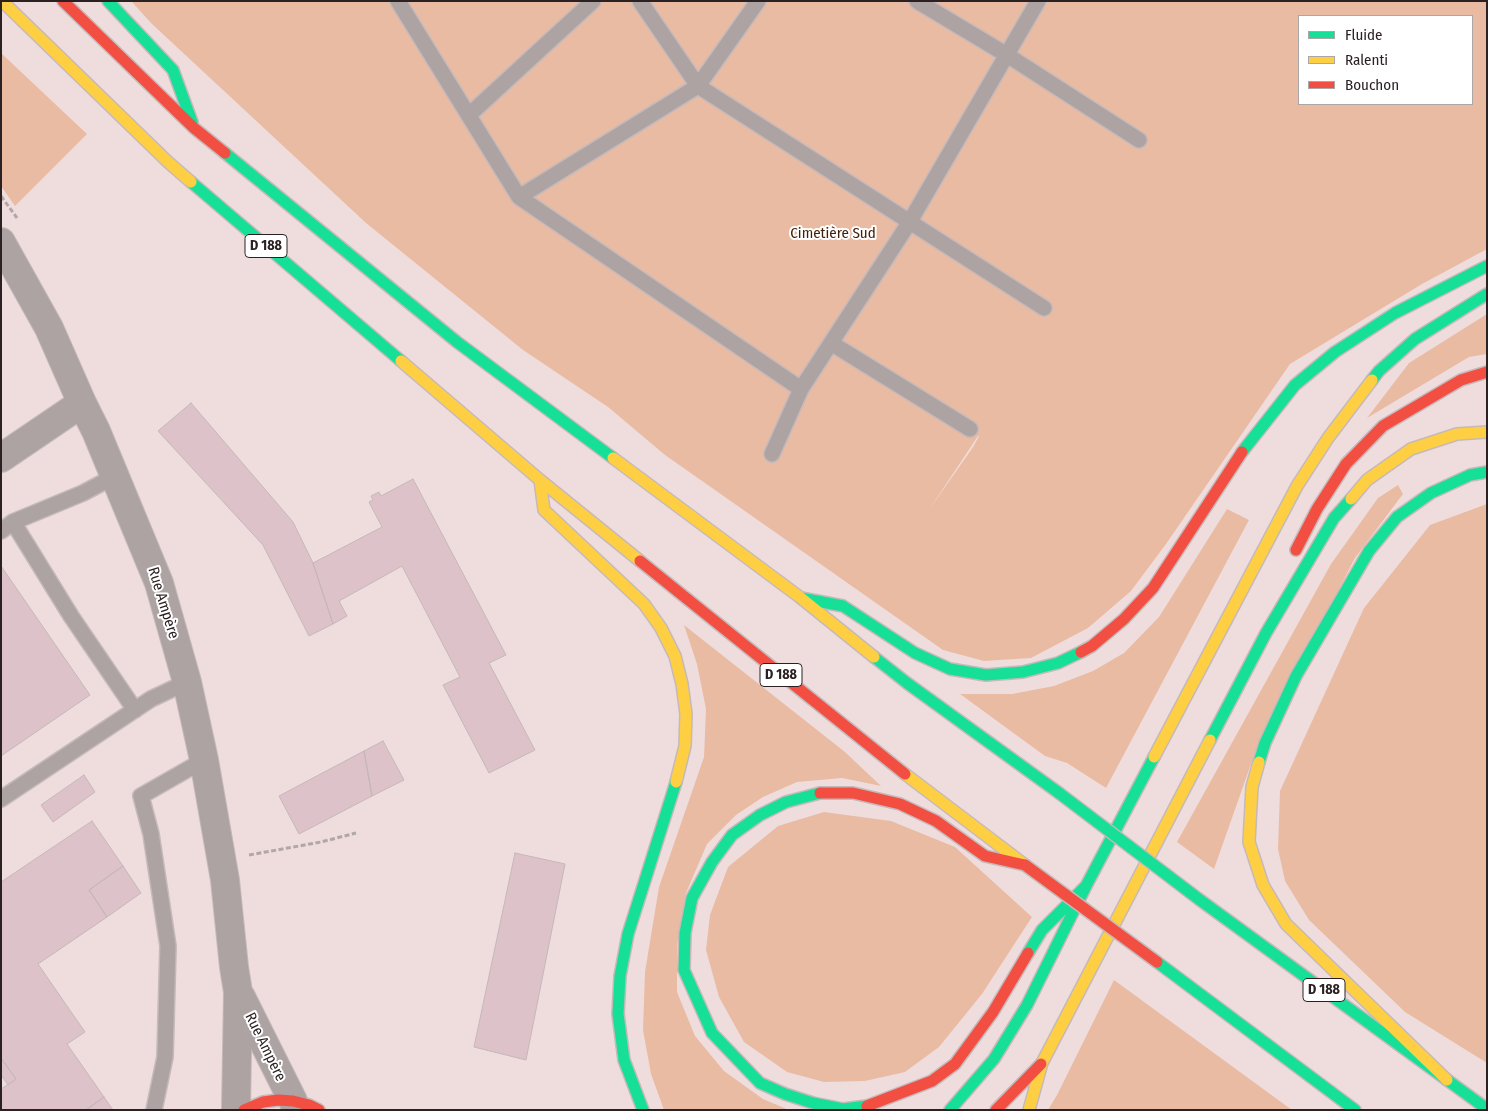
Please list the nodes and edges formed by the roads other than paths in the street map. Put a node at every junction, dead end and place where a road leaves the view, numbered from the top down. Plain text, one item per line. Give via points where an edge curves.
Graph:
1 (2, 1) edge
2 (63, 1) edge
3 (108, 1) edge
4 (398, 1) edge
5 (594, 1) edge
6 (640, 1) edge
7 (758, 1) edge
8 (916, 1) edge
9 (1038, 1) edge
10 (1007, 55) junction
11 (698, 86) junction
12 (469, 115) junction
13 (194, 128) junction
14 (1139, 140) dead end
15 (519, 197) junction
16 (908, 223) junction
17 (1, 242) edge
18 (1487, 266) edge
19 (1487, 294) edge
20 (1044, 308) dead end
21 (831, 343) junction
22 (1487, 372) edge
23 (802, 389) junction
24 (82, 403) junction
25 (970, 430) dead end
26 (1487, 432) edge
27 (772, 454) dead end
28 (1, 458) edge
29 (1487, 472) edge
30 (115, 476) junction
31 (540, 480) junction
32 (7, 526) edge
33 (1292, 558) dead end
34 (801, 598) junction
35 (1272, 600) dead end
36 (1266, 633) junction
37 (187, 682) junction
38 (135, 710) junction
39 (204, 760) junction
40 (1, 799) edge
41 (1025, 866) junction
42 (1086, 886) junction
43 (238, 992) junction
44 (1042, 1063) junction
45 (1447, 1080) junction
46 (293, 1101) junction
47 (1487, 1109) edge
48 (154, 1110) edge
49 (236, 1110) edge
50 (244, 1110) edge
51 (319, 1110) edge
52 (643, 1110) edge
53 (950, 1110) edge
54 (996, 1110) edge
55 (1028, 1110) edge
56 (1355, 1110) edge

1 - 31 main road, D 188 via 168,162
2 - 13 main road, D 188
3 - 13 main road via 172,70
4 - 12 lane
5 - 12 lane
6 - 11 lane
7 - 11 lane
8 - 10 lane
9 - 10 lane
10 - 14 lane
10 - 16 lane
11 - 15 lane
11 - 16 lane
12 - 15 lane
13 - 34 main road, D 188 via 457,342
15 - 23 lane
16 - 20 lane
16 - 21 lane
17 - 24 street, Rue Ampère via 49,328
18 - 34 main road via 1395,314 1335,352 1295,385 1246,446 1152,588 1124,619 1092,646 1058,663 1023,672 986,675 950,669 915,653 843,606
19 - 42 main road via 1415,339 1380,371 1328,438 1297,486
21 - 23 lane
21 - 25 lane
22 - 33 main road via 1461,380 1383,426 1346,464 1317,508
23 - 27 lane
24 - 28 street
24 - 30 street, Rue Ampère
26 - 36 main road via 1457,434 1411,449 1367,480 1334,518
29 - 45 main road via 1470,475 1431,493 1397,517 1369,551 1296,676 1265,743 1251,796 1249,842 1263,885 1286,924
30 - 32 lane
30 - 37 street, Rue Ampère via 159,583
31 - 41 main road, D 188 via 864,742
31 - 52 main road via 544,510 644,604 662,628 675,656 682,684 686,714 684,746 675,785 628,934 620,976 618,1014 624,1060
32 - 38 lane
34 - 45 main road, D 188, bridge via 906,683
35 - 36 main road via 1268,608
36 - 44 main road
37 - 38 lane
37 - 39 street, Rue Ampère
38 - 40 lane
39 - 43 street, Rue Ampère via 225,880
39 - 48 lane via 141,796 151,834 168,946 165,1056
41 - 42 main road via 985,856 936,821 900,804 854,794 818,792 786,802 760,815 732,835 692,898 685,933 684,970 712,1033 760,1083 813,1103 843,1109 871,1105 932,1081 955,1064 993,1012 1042,930
41 - 56 main road, D 188, bridge
42 - 53 main road via 1031,997 994,1059
43 - 46 street, Rue Ampère
43 - 49 street, Rue Ampère
44 - 54 main road
44 - 55 main road
45 - 47 main road, D 188
46 - 50 main road via 262,1102
46 - 51 main road

